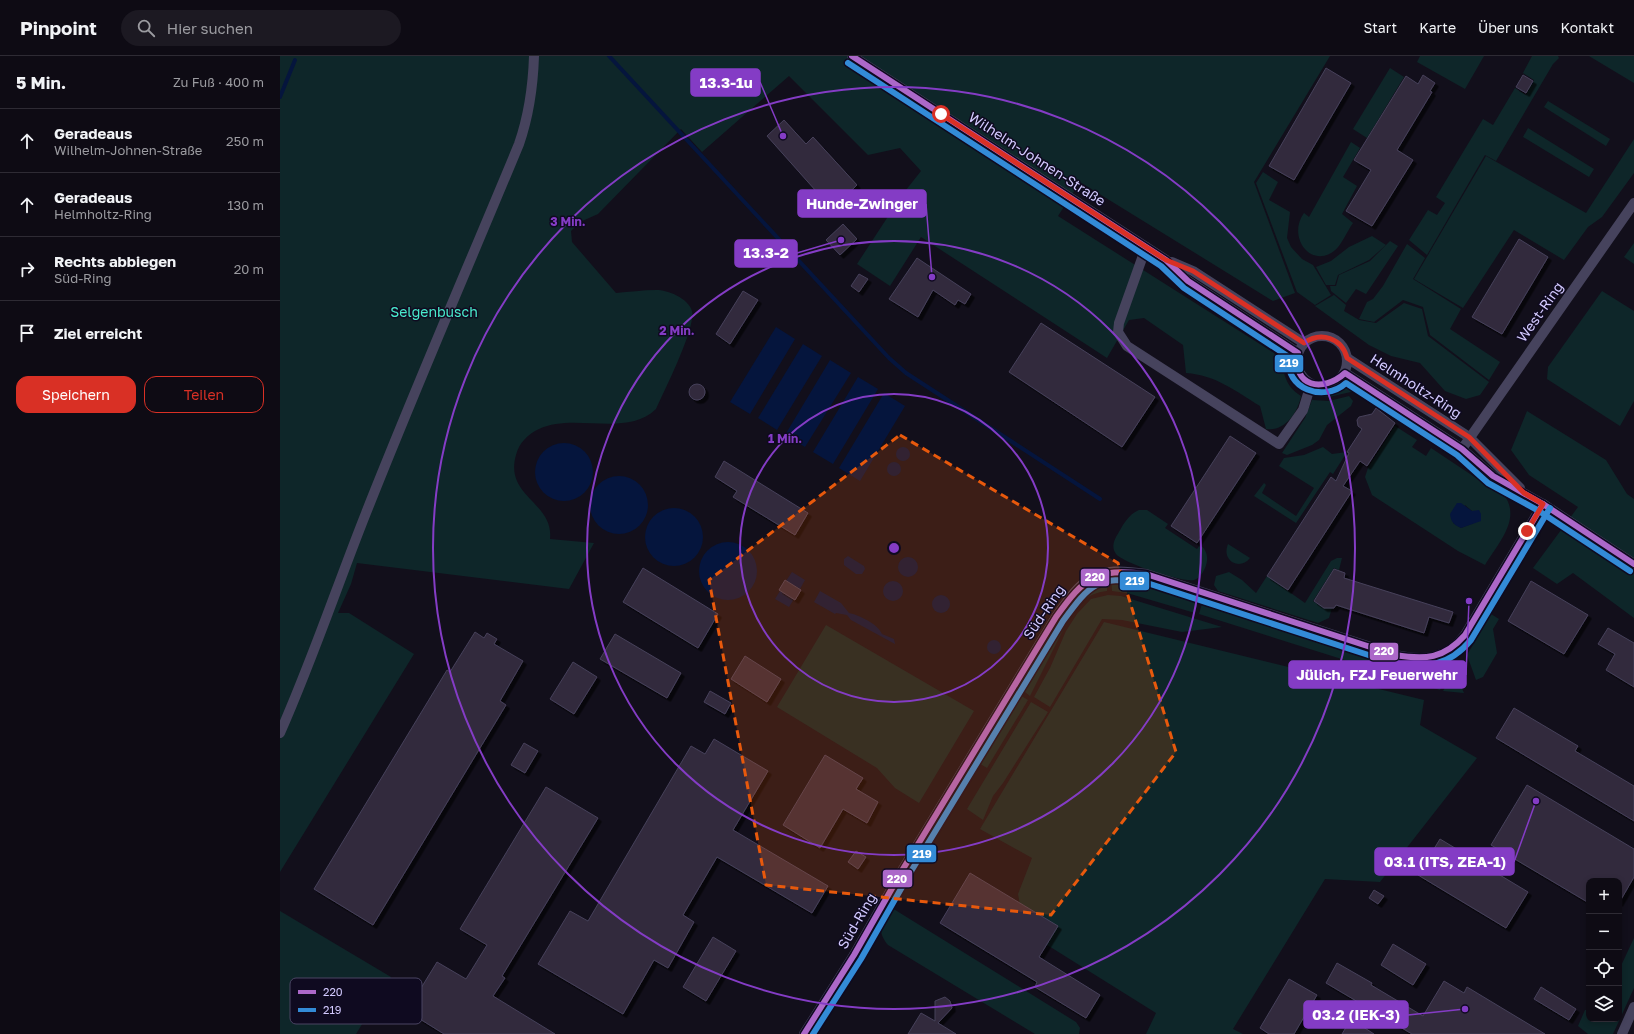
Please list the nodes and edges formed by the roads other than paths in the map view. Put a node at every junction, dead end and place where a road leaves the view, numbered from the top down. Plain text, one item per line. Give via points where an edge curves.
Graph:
1 (534, 56) edge
2 (852, 56) edge
3 (1634, 203) edge
4 (1146, 247) junction
5 (1166, 260) junction
6 (1304, 343) junction
7 (1298, 353) junction
8 (1347, 358) junction
9 (1345, 373) junction
10 (1311, 384) junction
11 (1469, 437) junction
12 (1462, 449) junction
13 (1524, 493) junction
14 (1543, 504) junction
15 (1634, 564) edge
16 (280, 733) edge
17 (1634, 1006) edge
18 (804, 1034) edge
19 (1622, 1034) edge

1 - 16 street via 533,87 528,116 519,144 383,471
2 - 4 street, Wilhelm-Johnen-Straße
3 - 11 street, West-Ring
4 - 5 street, Wilhelm-Johnen-Straße
4 - 10 street via 1118,323 1118,332 1127,346 1279,444 1303,410
5 - 6 street, Wilhelm-Johnen-Straße via 1193,271
5 - 7 street, Wilhelm-Johnen-Straße via 1188,281
6 - 7 street
6 - 8 street via 1317,336 1326,336 1340,344
7 - 10 street via 1297,367 1302,378
8 - 9 street
8 - 11 street, Helmholtz-Ring
9 - 10 street via 1331,385
9 - 12 street, Helmholtz-Ring
11 - 12 street, Helmholtz-Ring
11 - 13 street, Helmholtz-Ring
12 - 13 street, Helmholtz-Ring via 1493,476
13 - 14 street, Helmholtz-Ring
14 - 15 street, Helmholtz-Ring
14 - 18 street, Süd-Ring via 1465,635 1453,649 1431,658 1395,655 1146,574 1118,571 1089,579 1076,589 1056,617
17 - 19 street

